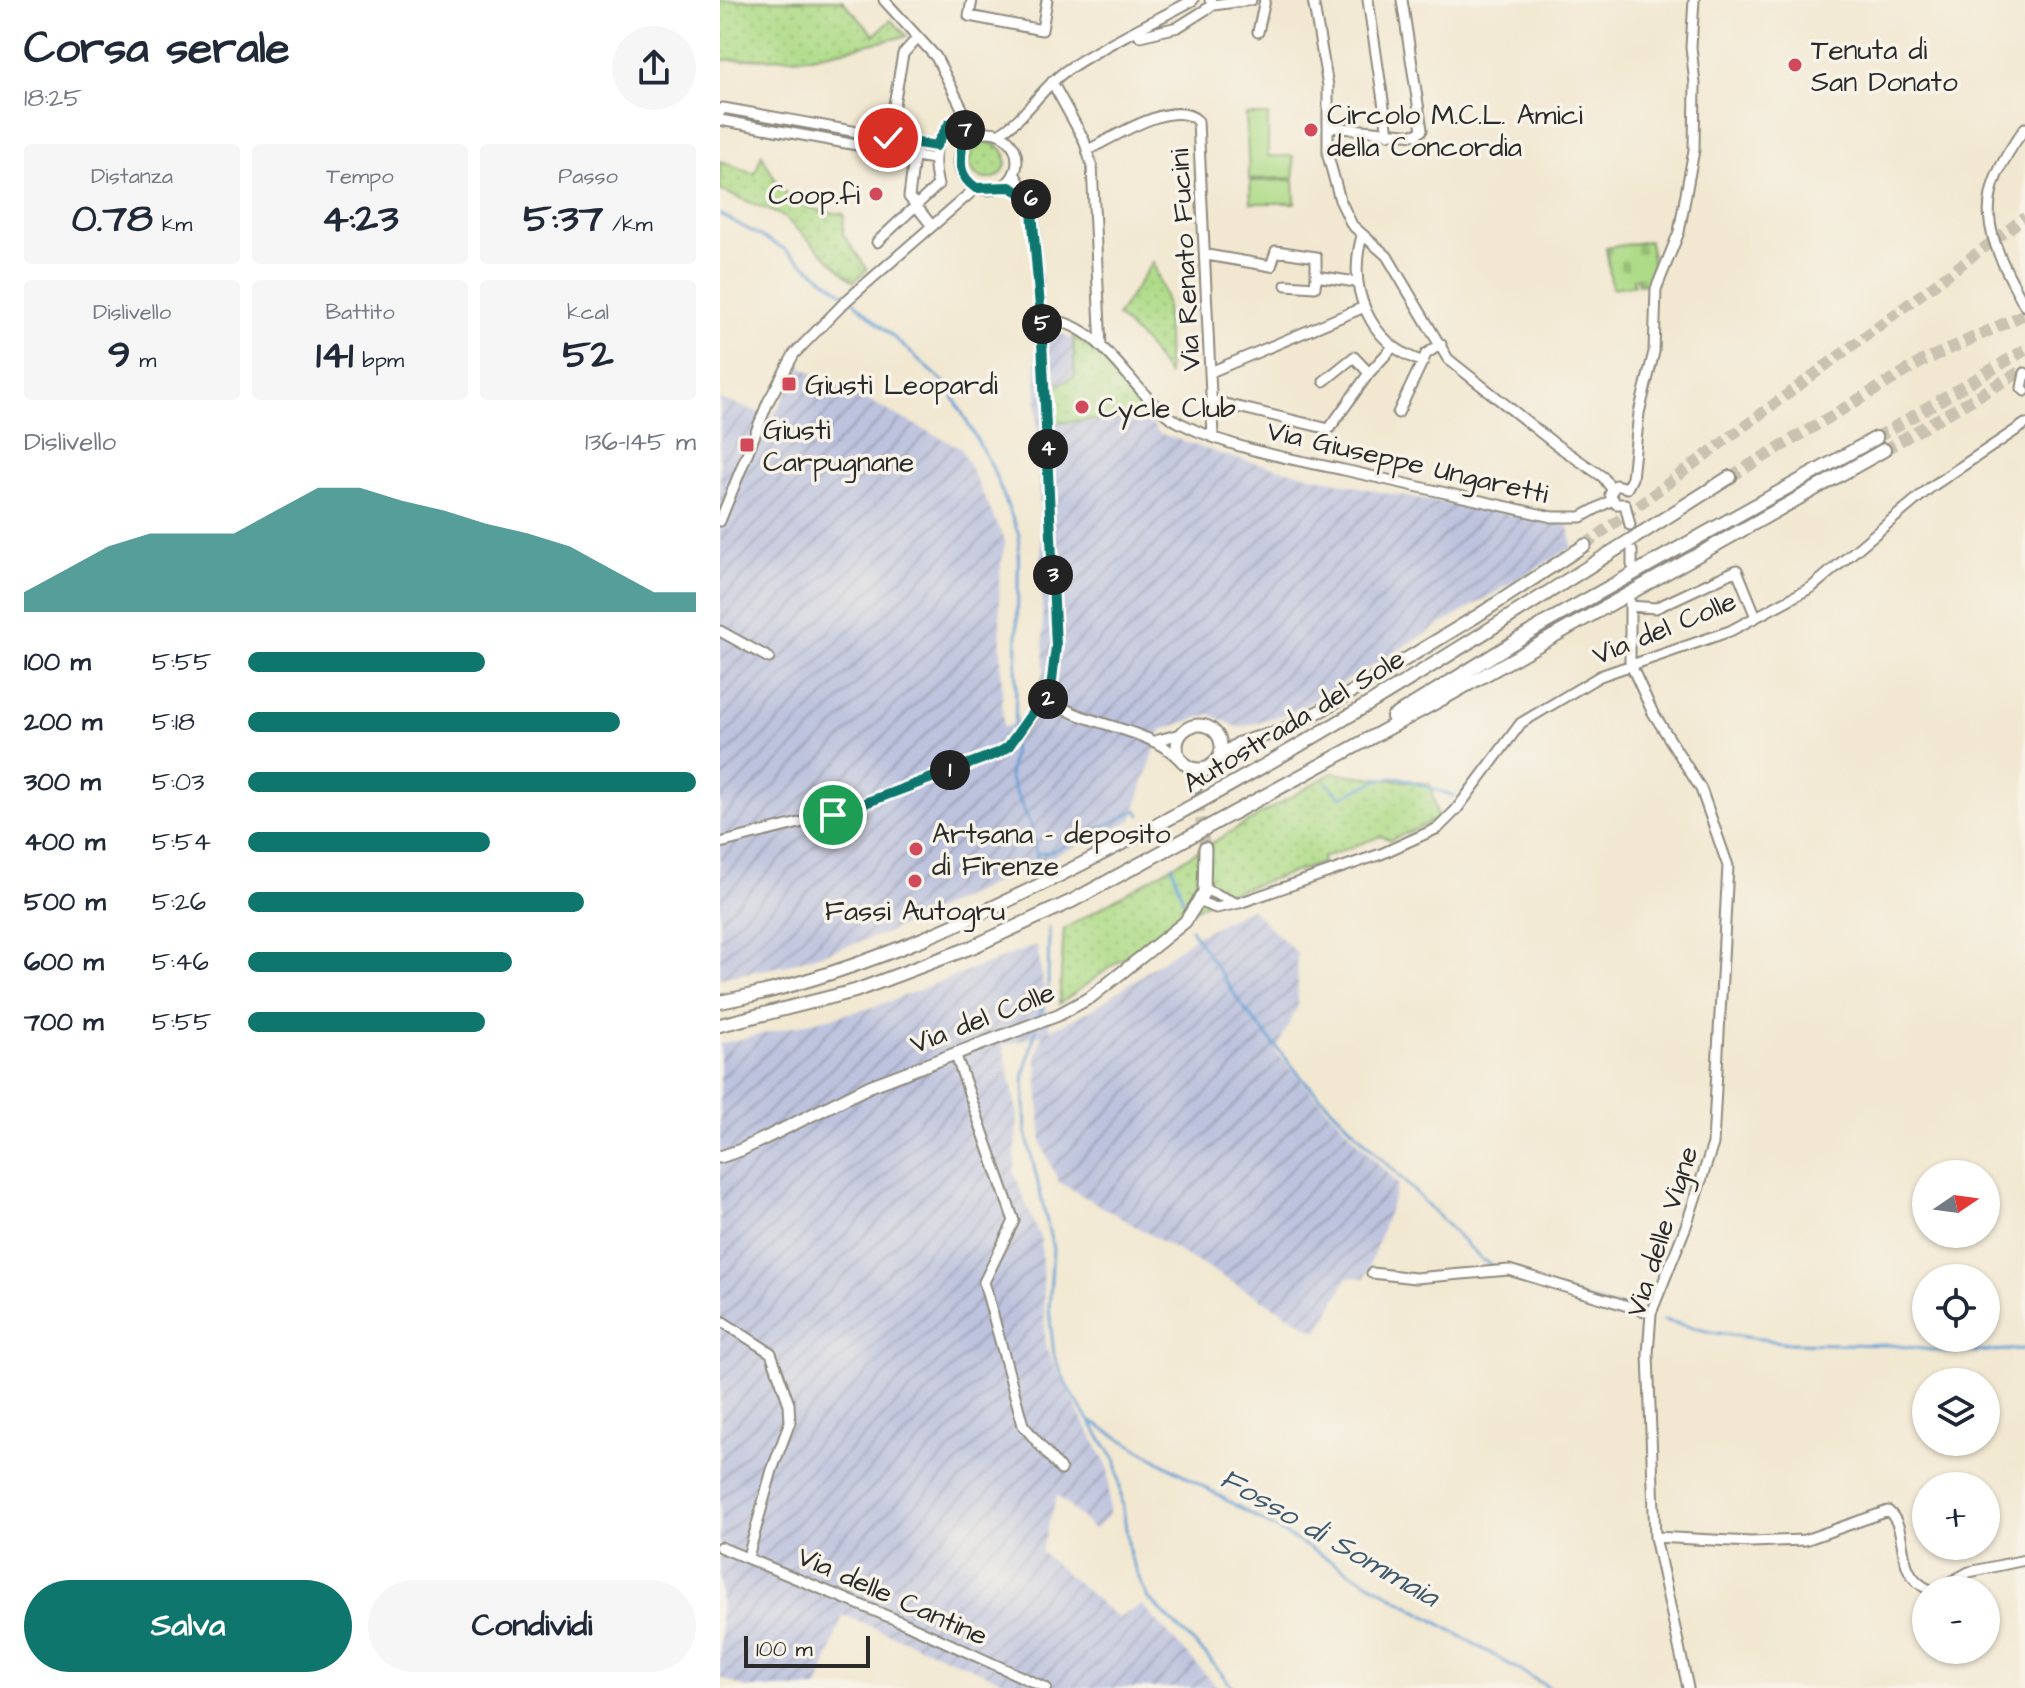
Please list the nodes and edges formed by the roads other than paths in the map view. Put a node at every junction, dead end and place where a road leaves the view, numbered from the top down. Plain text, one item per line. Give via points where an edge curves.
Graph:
1 (884, 0) edge
2 (972, 0) edge
3 (1047, 0) edge
4 (1193, 0) edge
5 (1251, 0) edge
6 (1265, 0) edge
7 (1313, 0) edge
8 (1368, 0) edge
9 (1402, 0) edge
10 (1694, 0) edge
11 (1212, 2) edge
12 (1258, 32) dead end
13 (1138, 34) junction
14 (918, 37) junction
15 (1052, 82) junction
16 (958, 102) junction
17 (720, 112) edge
18 (961, 117) junction
19 (720, 120) edge
20 (1017, 121) junction
21 (1330, 127) junction
22 (2025, 128) edge
23 (981, 132) junction
24 (862, 133) junction
25 (998, 134) junction
26 (1388, 134) junction
27 (888, 138) junction
28 (916, 143) junction
29 (964, 144) junction
30 (860, 145) junction
31 (936, 146) junction
32 (1012, 146) junction
33 (1088, 150) junction
34 (914, 155) junction
35 (933, 159) junction
36 (1014, 173) junction
37 (963, 176) junction
38 (1000, 187) junction
39 (976, 188) junction
40 (1027, 193) junction
41 (953, 205) junction
42 (915, 207) junction
43 (932, 226) junction
44 (1362, 236) junction
45 (877, 242) dead end
46 (1207, 255) junction
47 (1316, 276) junction
48 (1356, 282) junction
49 (1286, 285) dead end
50 (2025, 306) edge
51 (1362, 308) junction
52 (1041, 319) junction
53 (1441, 344) junction
54 (1101, 347) junction
55 (1393, 347) junction
56 (1423, 362) junction
57 (1213, 371) junction
58 (1369, 373) junction
59 (2025, 373) edge
60 (1324, 381) dead end
61 (2025, 391) edge
62 (1213, 401) junction
63 (1398, 413) dead end
64 (2025, 424) edge
65 (1213, 436) junction
66 (1876, 438) tunnel mouth
67 (1884, 450) tunnel mouth
68 (1730, 477) tunnel mouth
69 (1627, 488) junction
70 (1612, 494) junction
71 (1625, 504) junction
72 (720, 521) edge
73 (1630, 525) dead end
74 (1585, 545) tunnel mouth
75 (1632, 551) dead end
76 (1632, 565) dead end
77 (1756, 617) junction
78 (720, 631) edge
79 (769, 658) dead end
80 (1630, 663) junction
81 (1050, 697) junction
82 (1181, 734) junction
83 (1218, 735) junction
84 (1158, 740) junction
85 (1239, 743) junction
86 (1216, 760) junction
87 (1183, 762) junction
88 (1275, 791) junction
89 (720, 843) edge
90 (1205, 848) tunnel mouth
91 (1204, 889) junction
92 (1200, 902) junction
93 (1239, 903) junction
94 (720, 1002) edge
95 (720, 1025) edge
96 (955, 1053) junction
97 (720, 1157) edge
98 (1372, 1273) dead end
99 (1651, 1313) junction
100 (720, 1320) edge
101 (1061, 1470) dead end
102 (1655, 1537) junction
103 (720, 1547) edge
104 (748, 1557) junction
105 (2025, 1560) edge
106 (1961, 1576) edge
107 (1912, 1578) edge
108 (1046, 1688) edge
109 (1688, 1688) edge

1 - 14 street
2 - 3 street via 969,16 1042,30
4 - 13 street
5 - 11 street
6 - 12 street
7 - 21 street
8 - 26 street
9 - 26 street via 1422,130 1416,135
10 - 69 street via 1694,150 1679,232 1656,289 1654,352
11 - 13 street via 1178,27
13 - 15 street
14 - 16 street via 943,66
14 - 27 street via 903,54
15 - 20 street
15 - 33 street
16 - 18 street
16 - 23 street
17 - 24 street via 723,108
18 - 29 street
18 - 31 street via 949,124
19 - 30 street
20 - 25 street
20 - 32 street
21 - 26 street
21 - 44 street via 1332,176
22 - 50 street via 1999,164 1989,213 1991,240
23 - 25 street
23 - 29 street
24 - 27 street
24 - 30 street
25 - 32 street
27 - 28 street
28 - 31 street
28 - 34 street
29 - 37 street via 959,154
30 - 34 street
31 - 35 street
32 - 36 street via 1017,159
33 - 46 street, Via Renato Fucini via 1165,114 1195,118
33 - 54 street
34 - 35 street
34 - 42 street via 909,197
35 - 42 street via 938,185
36 - 38 street
36 - 40 street
37 - 39 street
37 - 41 street
38 - 39 street
38 - 40 street
39 - 41 street
40 - 52 street via 1033,205
41 - 43 street
42 - 43 street
42 - 45 street
43 - 72 street via 794,354 768,402
44 - 48 street
44 - 53 street via 1387,256
46 - 47 street via 1271,266 1276,251 1316,257
46 - 57 street, Via Renato Fucini
47 - 48 street
47 - 49 street via 1315,287
48 - 51 street
51 - 55 street
51 - 57 street
52 - 54 street, Via Giuseppe Ungaretti via 1067,326
52 - 81 street via 1056,624
53 - 56 street
53 - 70 street via 1462,373 1603,477
54 - 65 street, Via Giuseppe Ungaretti via 1160,410
55 - 56 street
55 - 58 street
56 - 63 street
57 - 62 street, Via Renato Fucini
58 - 60 street via 1354,357
58 - 62 street, Via Renato Fucini via 1329,429
59 - 61 street
62 - 65 street, Via Renato Fucini
64 - 77 street, Via del Colle via 1931,487 1812,587
65 - 70 street, Via Giuseppe Ungaretti via 1552,517 1581,517
66 - 88 highway, Autostrada del Sole via 1545,623
67 - 88 highway, Autostrada del Sole
68 - 94 highway, Autostrada del Sole via 1304,744 1205,800 1026,892 852,968
69 - 70 street via 1619,485
69 - 71 street
70 - 71 street
71 - 73 street
74 - 85 main road via 1322,710
75 - 76 street
77 - 80 street, Via del Colle via 1730,631
77 - 80 street via 1737,570 1656,608 1630,604
78 - 79 street
80 - 93 street, Via del Colle via 1521,723 1438,828 1381,854
80 - 99 street, Via delle Vigne via 1652,711 1701,789 1728,866 1713,1144
81 - 84 street via 1066,709
81 - 89 street via 998,753 839,813
82 - 83 main road via 1203,728
82 - 84 street
82 - 87 main road via 1176,749
83 - 85 main road
83 - 86 main road via 1222,745
84 - 87 street
85 - 86 main road
86 - 87 main road
86 - 87 main road via 1196,786
88 - 95 highway, Autostrada del Sole via 1031,921 855,991
90 - 91 main road
91 - 92 main road
91 - 93 street
92 - 93 street, Via del Colle via 1216,908
92 - 96 main road, Via del Colle via 1185,922 1091,997 1058,1015
96 - 97 main road, Via del Colle via 870,1086
96 - 101 street via 1014,1221 984,1282 1023,1425
98 - 99 street via 1415,1278 1509,1270
99 - 102 street, Via delle Vigne via 1648,1388
100 - 104 street via 771,1353 789,1404 790,1422
102 - 107 street via 1805,1540 1888,1511
102 - 109 street, Via delle Vigne
103 - 104 street, Via delle Cantine
104 - 108 street, Via delle Cantine
105 - 106 street

